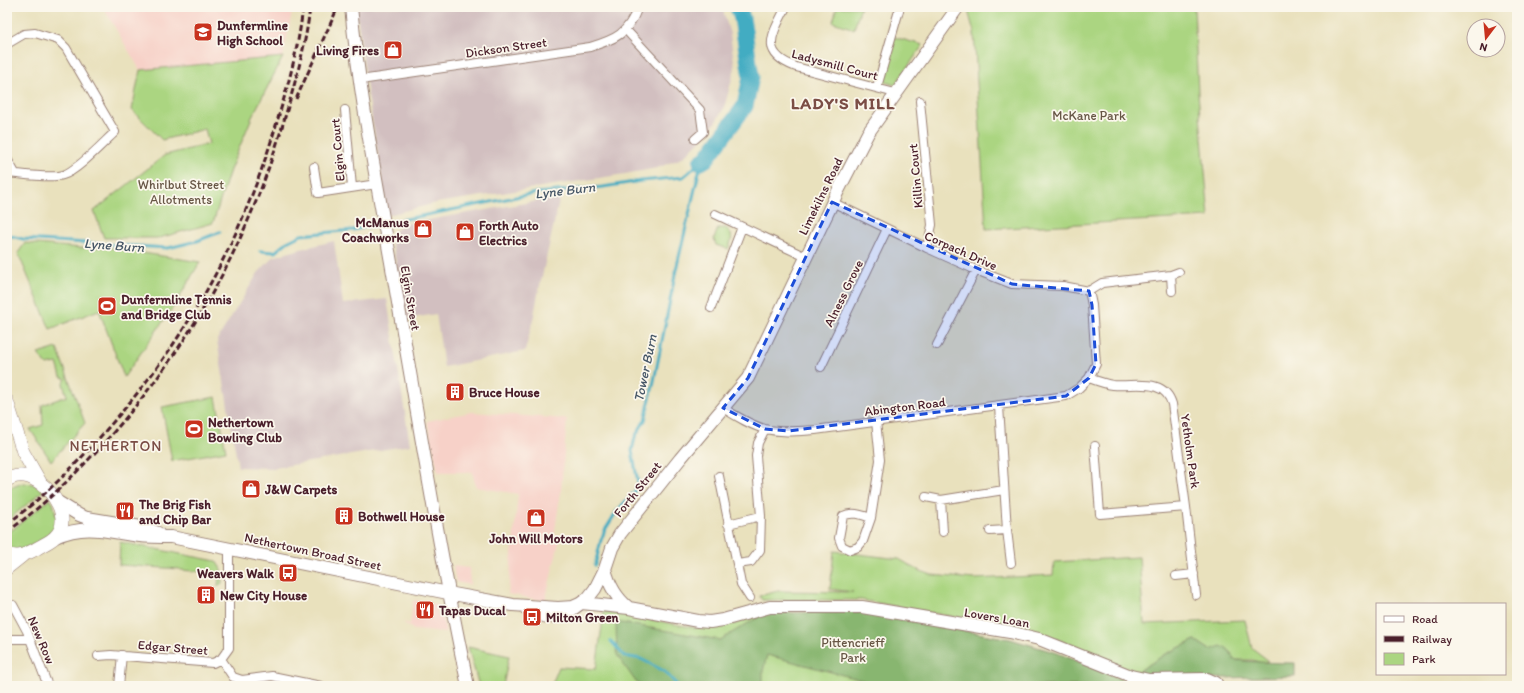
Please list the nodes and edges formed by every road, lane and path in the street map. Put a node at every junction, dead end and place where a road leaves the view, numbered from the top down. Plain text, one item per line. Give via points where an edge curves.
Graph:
1 (351, 7) edge
2 (638, 7) edge
3 (786, 7) edge
4 (900, 7) edge
5 (958, 7) edge
6 (626, 30) junction
7 (7, 44) edge
8 (360, 80) junction
9 (876, 87) junction
10 (895, 93) junction
11 (920, 101) dead end
12 (345, 110) dead end
13 (695, 139) dead end
14 (7, 159) edge
15 (314, 167) dead end
16 (11, 173) edge
17 (377, 184) junction
18 (352, 187) junction
19 (832, 202) junction
20 (715, 214) dead end
21 (742, 227) junction
22 (887, 229) junction
23 (927, 248) junction
24 (806, 256) junction
25 (976, 270) junction
26 (1179, 272) dead end
27 (1171, 275) junction
28 (1089, 291) junction
29 (1172, 291) dead end
30 (711, 308) dead end
31 (937, 345) dead end
32 (821, 367) dead end
33 (1089, 378) junction
34 (7, 401) edge
35 (999, 406) junction
36 (723, 408) junction
37 (876, 421) junction
38 (765, 429) junction
39 (1094, 446) dead end
40 (719, 476) dead end
41 (7, 480) edge
42 (40, 483) junction
43 (1004, 490) junction
44 (926, 497) dead end
45 (941, 500) junction
46 (58, 502) junction
47 (1186, 508) junction
48 (760, 516) junction
49 (871, 518) junction
50 (728, 524) junction
51 (1007, 530) junction
52 (990, 531) dead end
53 (943, 532) dead end
54 (55, 537) junction
55 (171, 537) junction
56 (229, 548) junction
57 (7, 554) edge
58 (22, 556) junction
59 (1011, 563) dead end
60 (737, 564) junction
61 (7, 568) edge
62 (605, 569) junction
63 (1194, 574) junction
64 (1176, 576) dead end
65 (448, 594) junction
66 (1196, 595) dead end
67 (750, 598) dead end
68 (585, 601) junction
69 (13, 605) dead end
70 (630, 608) junction
71 (7, 639) edge
72 (30, 639) junction
73 (122, 655) junction
74 (98, 656) dead end
75 (221, 659) junction
76 (48, 686) edge
77 (119, 686) edge
78 (321, 686) edge
79 (468, 686) edge
80 (1217, 686) edge

1 - 8 street, Elgin Street
2 - 6 street, Dickson Street
3 - 9 street, Ladysmill Court via 771,41 772,50 783,62
4 - 9 street
5 - 10 street, Limekilns Road
6 - 8 street, Dickson Street via 610,41 590,47
6 - 13 street via 700,110 703,132
7 - 16 street via 24,34 35,33 58,40 66,48 115,132 74,169 62,175
8 - 17 street, Elgin Street
9 - 10 street, Ladysmill Court
10 - 19 street, Limekilns Road via 868,133
11 - 23 street, Killin Court via 932,225
12 - 18 street, Elgin Court
14 - 16 street
15 - 18 street, Elgin Court via 318,193
17 - 18 street, Elgin Court
17 - 65 street, Elgin Street
19 - 22 street, Corpach Drive
19 - 24 street, Limekilns Road
20 - 21 street
21 - 24 street
21 - 30 street
22 - 23 street, Corpach Drive
22 - 32 street, Alness Grove
23 - 25 street, Corpach Drive
24 - 36 street, Limekilns Road via 748,378
25 - 28 street, Corpach Drive via 1012,284 1063,286
25 - 31 street
26 - 27 street
27 - 28 street via 1102,283
27 - 29 street
28 - 33 street via 1096,364
33 - 35 street, Abington Road via 1080,388 1066,396
33 - 47 street, Yetholm Park via 1112,385 1157,387 1170,397
34 - 42 main road via 23,452
35 - 37 street, Abington Road
35 - 43 street
36 - 38 street, Abington Road
36 - 62 street, Forth Street via 620,534
37 - 38 street, Abington Road via 808,430
37 - 49 street via 880,460
38 - 48 street via 758,443 756,456
39 - 47 street via 1100,514
40 - 50 street
41 - 42 main road via 23,476
42 - 46 main road
43 - 45 street
43 - 51 street
44 - 45 street
45 - 53 street
46 - 54 main road via 62,521
46 - 55 street, Nethertown Broad Street via 87,518 142,527
47 - 63 street, Yetholm Park
48 - 50 street
48 - 60 street via 760,550 751,562
49 - 49 street via 863,541 858,547 850,550 842,546 839,538 843,516 848,513
50 - 60 street
51 - 52 street
51 - 59 street
54 - 55 street, Nethertown Broad Street via 92,529 140,536
54 - 58 main road
55 - 56 street, Nethertown Broad Street
56 - 65 street, Nethertown Broad Street
56 - 75 street via 229,648
57 - 58 main road
58 - 61 main road
60 - 67 street via 741,584
62 - 68 street, Forth Street via 595,589
62 - 70 street via 613,591 620,601
63 - 64 street
63 - 66 street, Yetholm Park
65 - 68 street, Nethertown Broad Street via 512,605 555,617 566,614
65 - 79 street, Elgin Street
68 - 70 street
69 - 72 street, New Row
70 - 80 street, Lovers Loan via 710,622 770,607 862,607 1039,639 1131,676 1149,680 1207,679
71 - 72 street
72 - 76 street, New Row
73 - 74 street, Edgar Street
73 - 75 street, Edgar Street via 213,663
73 - 77 street, Edgar Street
75 - 78 street via 233,677 242,680 272,676

